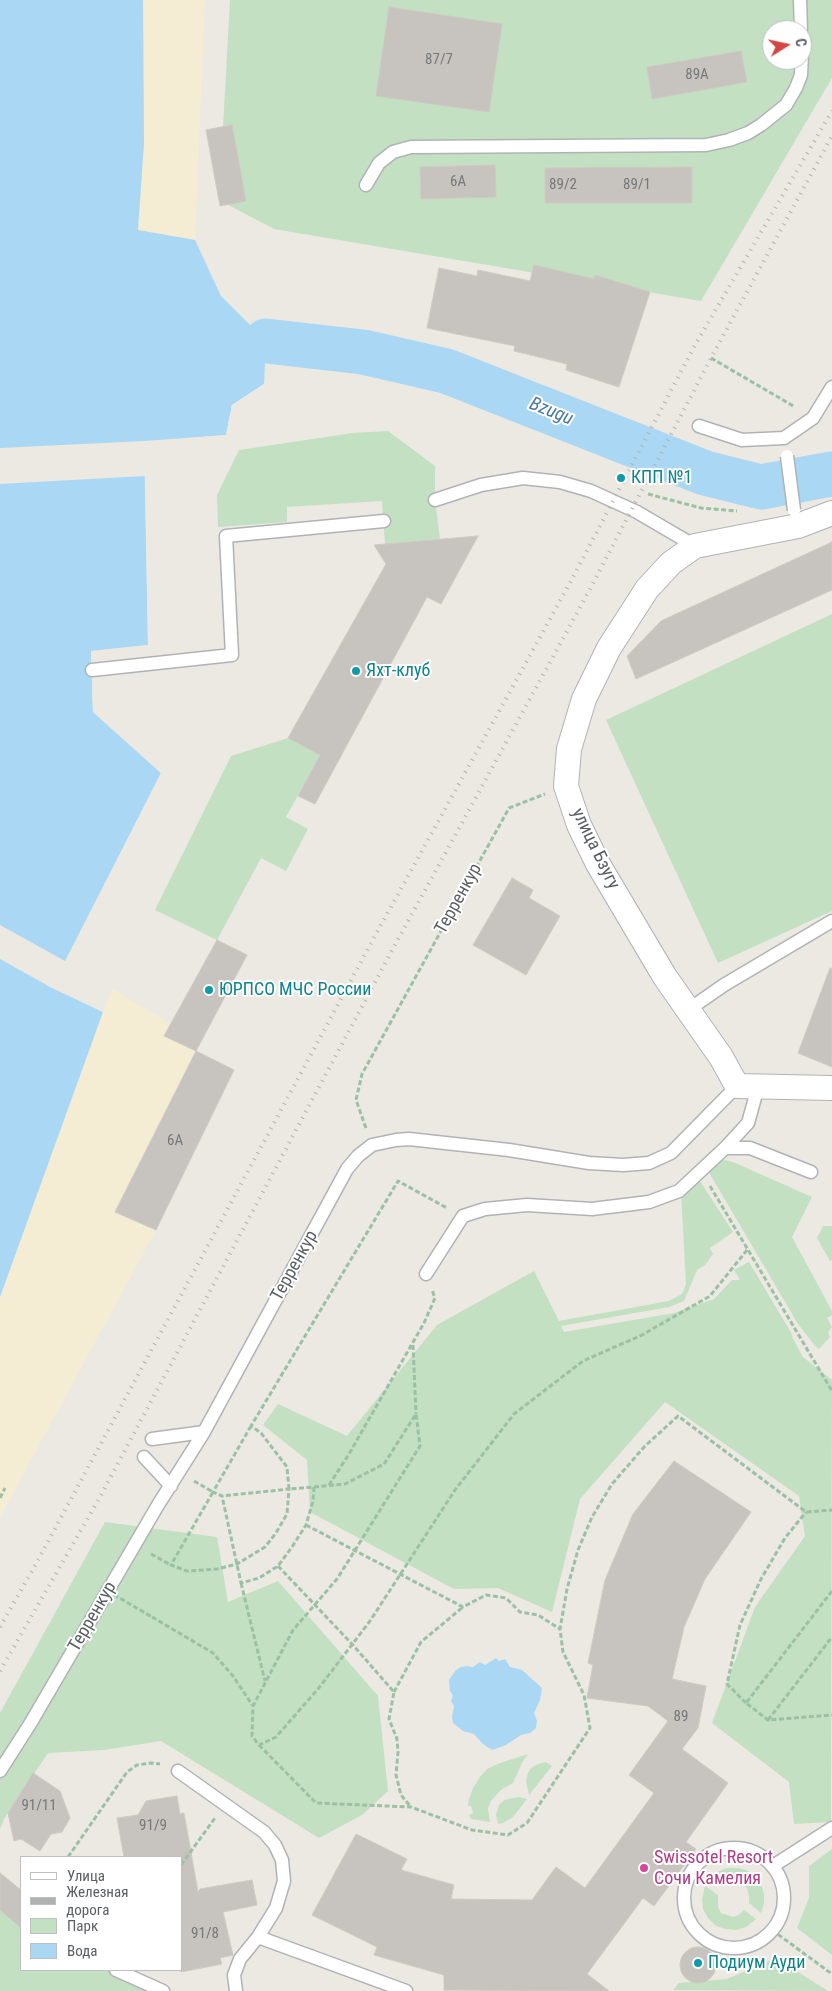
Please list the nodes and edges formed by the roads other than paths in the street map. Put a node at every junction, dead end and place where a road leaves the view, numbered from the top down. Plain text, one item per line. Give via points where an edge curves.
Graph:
1 (800, 0) edge
2 (801, 20) edge
3 (801, 70) edge
4 (366, 185) dead end
5 (832, 387) edge
6 (698, 426) dead end
7 (784, 438) junction
8 (435, 500) dead end
9 (832, 513) edge
10 (796, 518) junction
11 (384, 521) dead end
12 (695, 546) junction
13 (92, 670) dead end
14 (832, 921) edge
15 (688, 1010) junction
16 (748, 1086) junction
17 (832, 1088) edge
18 (725, 1148) junction
19 (811, 1172) dead end
20 (426, 1274) road end
21 (204, 1432) junction
22 (152, 1439) dead end
23 (144, 1457) dead end
24 (171, 1486) junction
25 (0, 1771) edge
26 (178, 1771) road end
27 (832, 1828) edge
28 (773, 1866) junction
29 (258, 1936) junction
30 (118, 1971) edge
31 (163, 1991) edge
32 (236, 1991) edge
33 (406, 1991) edge

1 - 2 lane
3 - 4 lane via 786,105 748,133 729,140 706,144 411,146 393,152 379,163
5 - 7 lane via 813,418
6 - 7 lane via 742,440
7 - 10 lane, bridge
8 - 12 lane via 480,485 523,478 560,482 637,512
9 - 10 street, улица Бзугу
10 - 12 street, улица Бзугу
11 - 13 lane via 226,536 232,655
12 - 15 street, улица Бзугу via 671,563 647,588 609,648 584,699 569,749 566,786 579,825 598,864
14 - 15 lane
15 - 16 street, улица Бзугу via 721,1057
16 - 17 street
16 - 18 lane via 748,1124
16 - 21 lane, Терренкур via 671,1153 649,1163 589,1163 409,1139 372,1145 347,1169
18 - 19 lane via 750,1148
18 - 20 lane via 679,1191 649,1202 592,1209 527,1205 463,1216
21 - 22 lane
21 - 24 lane, Терренкур
23 - 24 lane
24 - 25 lane, Терренкур
26 - 29 lane via 264,1832 275,1845 282,1860 284,1881 276,1908
27 - 28 lane
28 - 28 lane via 781,1880 784,1896 777,1924 764,1939 733,1949 702,1937 691,1925 684,1893 688,1876 711,1852 744,1848 760,1854
29 - 32 lane via 240,1959 234,1975
29 - 33 lane
30 - 31 lane

